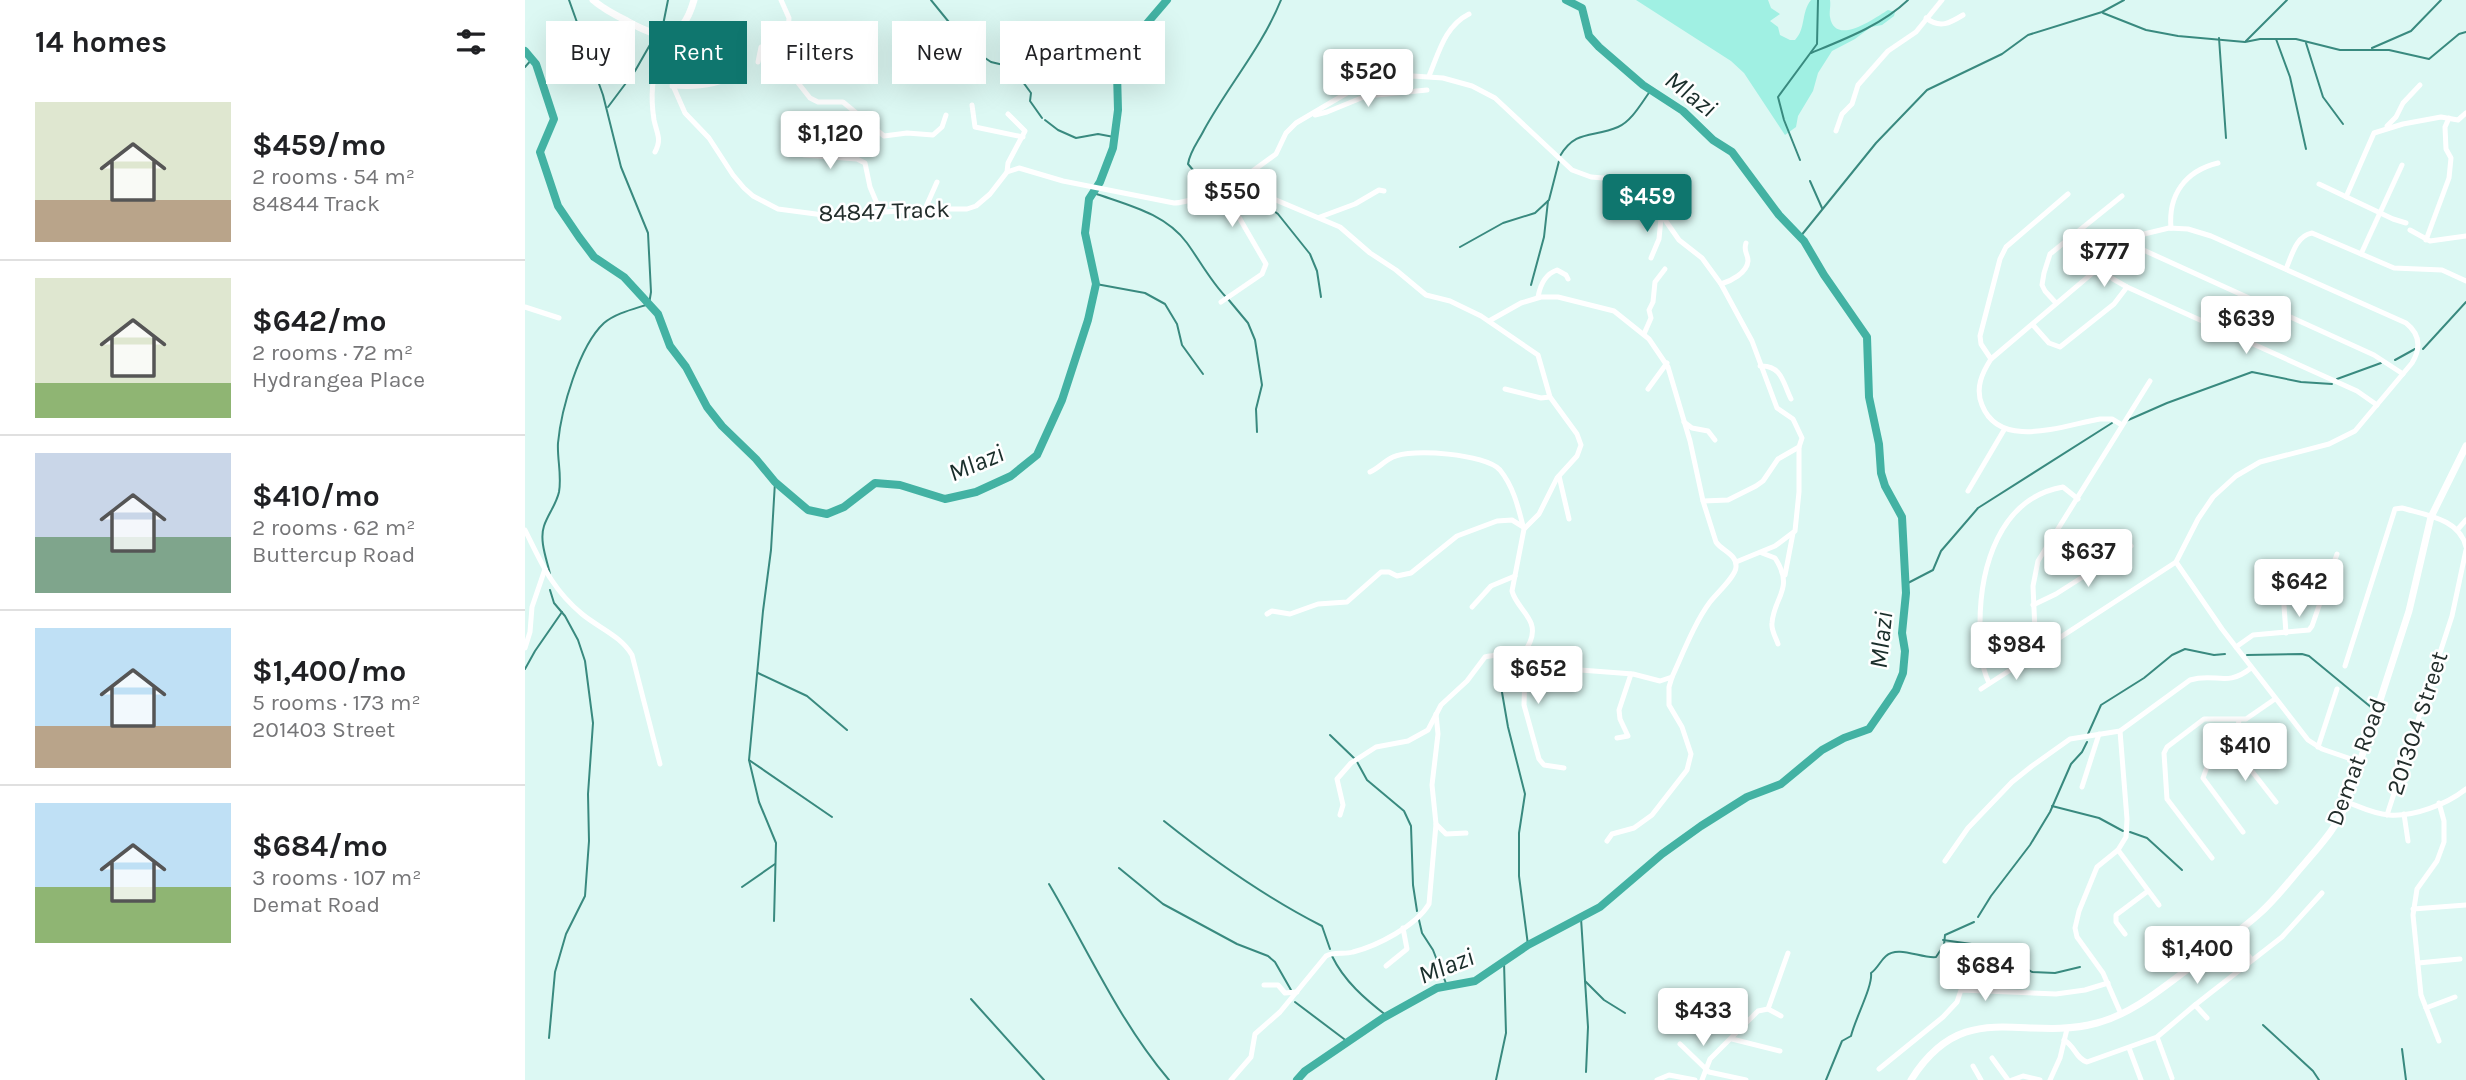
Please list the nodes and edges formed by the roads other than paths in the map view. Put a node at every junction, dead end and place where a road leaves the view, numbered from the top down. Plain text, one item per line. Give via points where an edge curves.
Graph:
1 (593, 0) edge
2 (694, 0) edge
3 (781, 0) edge
4 (1942, 0) edge
5 (1469, 14) dead end
6 (1963, 15) dead end
7 (1926, 18) junction
8 (685, 21) edge
9 (788, 21) edge
10 (649, 32) edge
11 (761, 47) edge
12 (758, 62) dead end
13 (1429, 76) junction
14 (654, 84) edge
15 (712, 84) edge
16 (798, 84) edge
17 (2420, 85) dead end
18 (673, 86) joint
19 (1427, 90) dead end
20 (972, 105) dead end
21 (2466, 113) edge
22 (1009, 114) dead end
23 (946, 115) dead end
24 (1308, 117) junction
25 (2449, 118) junction
26 (2385, 128) junction
27 (1836, 131) dead end
28 (1023, 137) junction
29 (655, 152) dead end
30 (804, 155) dead end
31 (2218, 163) dead end
32 (2402, 165) dead end
33 (1007, 172) junction
34 (937, 182) dead end
35 (1236, 183) junction
36 (2319, 184) dead end
37 (1227, 189) junction
38 (1384, 191) dead end
39 (2068, 194) dead end
40 (2122, 196) dead end
41 (2346, 197) junction
42 (925, 209) junction
43 (1660, 211) junction
44 (2380, 212) junction
45 (881, 213) junction
46 (1320, 217) junction
47 (2406, 223) dead end
48 (2171, 228) junction
49 (2410, 230) dead end
50 (2466, 236) edge
51 (2426, 240) junction
52 (1746, 243) dead end
53 (2128, 243) junction
54 (2361, 254) junction
55 (1651, 258) dead end
56 (2100, 267) junction
57 (1665, 269) dead end
58 (2286, 269) junction
59 (1568, 279) dead end
60 (2466, 281) edge
61 (1721, 284) junction
62 (2127, 288) junction
63 (1538, 297) junction
64 (1221, 302) dead end
65 (2056, 303) junction
66 (525, 307) edge
67 (559, 318) dead end
68 (1489, 321) junction
69 (2033, 325) junction
70 (1644, 334) junction
71 (1991, 359) junction
72 (1667, 363) junction
73 (1760, 366) junction
74 (2403, 374) junction
75 (2150, 380) dead end
76 (1505, 389) dead end
77 (1648, 389) dead end
78 (1549, 397) junction
79 (1791, 399) dead end
80 (2377, 405) junction
81 (1684, 422) junction
82 (2122, 425) junction
83 (2004, 430) junction
84 (1715, 440) dead end
85 (2466, 446) edge
86 (1799, 447) junction
87 (1370, 472) dead end
88 (1559, 476) junction
89 (1968, 491) dead end
90 (2078, 499) junction
91 (1703, 501) junction
92 (2431, 517) junction
93 (1569, 519) dead end
94 (2466, 520) edge
95 (1524, 527) junction
96 (2458, 529) junction
97 (525, 530) edge
98 (1793, 533) junction
99 (2131, 546) dead end
100 (2466, 548) edge
101 (1760, 553) junction
102 (2337, 554) dead end
103 (1735, 562) junction
104 (2176, 562) junction
105 (545, 569) junction
106 (1515, 576) junction
107 (1784, 578) junction
108 (2283, 592) dead end
109 (2033, 605) junction
110 (1472, 607) dead end
111 (1266, 614) dead end
112 (2286, 633) junction
113 (1778, 645) dead end
114 (2236, 647) junction
115 (525, 648) edge
116 (1519, 653) junction
117 (2036, 653) junction
118 (2345, 666) dead end
119 (2251, 668) junction
120 (1567, 669) dead end
121 (1631, 674) junction
122 (1672, 677) junction
123 (1989, 683) junction
124 (1981, 689) dead end
125 (2337, 689) dead end
126 (2275, 699) junction
127 (1436, 715) junction
128 (2239, 720) junction
129 (2120, 731) junction
130 (2099, 734) junction
131 (1616, 738) dead end
132 (2233, 747) junction
133 (2318, 747) junction
134 (2360, 762) junction
135 (660, 764) dead end
136 (1564, 768) dead end
137 (2082, 787) dead end
138 (2466, 789) edge
139 (2276, 802) dead end
140 (2347, 802) junction
141 (2439, 803) junction
142 (2404, 814) junction
143 (1340, 815) dead end
144 (2387, 815) junction
145 (1436, 824) junction
146 (2243, 832) dead end
147 (1466, 834) dead end
148 (1607, 841) dead end
149 (2408, 841) dead end
150 (2118, 850) junction
151 (2212, 858) dead end
152 (1945, 861) dead end
153 (2148, 891) junction
154 (2322, 893) dead end
155 (2159, 905) dead end
156 (2466, 905) edge
157 (2413, 909) junction
158 (1403, 928) junction
159 (2125, 934) dead end
160 (2232, 934) junction
161 (1788, 953) dead end
162 (2460, 959) dead end
163 (2252, 960) junction
164 (2418, 963) junction
165 (1387, 966) dead end
166 (2108, 983) junction
167 (1264, 985) dead end
168 (1297, 992) junction
169 (2455, 997) dead end
170 (2195, 1004) junction
171 (2425, 1008) junction
172 (1768, 1009) junction
173 (2121, 1014) junction
174 (1781, 1016) dead end
175 (2207, 1018) dead end
176 (2067, 1029) junction
177 (2157, 1037) junction
178 (1732, 1039) junction
179 (2064, 1041) junction
180 (2439, 1041) dead end
181 (1681, 1044) dead end
182 (2129, 1048) junction
183 (1780, 1051) dead end
184 (1992, 1058) dead end
185 (1973, 1066) dead end
186 (1705, 1069) junction
187 (1879, 1069) dead end
188 (2172, 1077) dead end
189 (1231, 1080) edge
190 (1657, 1080) edge
191 (1695, 1080) edge
192 (1702, 1080) edge
193 (1746, 1080) edge
194 (1911, 1080) edge
195 (1981, 1080) edge
196 (2010, 1080) edge
197 (2040, 1080) edge
198 (2050, 1080) edge
199 (2141, 1080) edge

1 - 10 street
2 - 8 street
3 - 9 street
4 - 7 street
5 - 13 street via 1455,22 1445,36
6 - 7 street via 1949,24
7 - 27 street via 1858,85
11 - 12 street
13 - 24 street via 1364,85
13 - 43 street via 1486,92 1572,170 1591,177 1629,180 1646,190
14 - 29 street via 660,138
15 - 18 street
16 - 23 street via 814,100 845,104 884,136 933,135
17 - 26 street
18 - 45 street, 84847 Track via 685,113 713,142 733,175 765,204 831,216
19 - 24 street via 1375,94
20 - 28 street via 975,127
21 - 25 street via 2458,120
22 - 28 street via 1025,129
24 - 35 street via 1290,128 1276,154
25 - 26 street
25 - 51 street via 2445,127 2451,157 2449,178
26 - 41 street via 2371,137
28 - 33 street, 84847 Track
30 - 45 street via 865,163
31 - 48 street via 2206,166 2178,191 2170,207
32 - 44 street
33 - 37 street via 1019,168 1174,203
33 - 42 street, 84847 Track via 976,206
34 - 42 street
35 - 37 street
35 - 46 street
36 - 41 street
37 - 64 street via 1265,267 1257,278
38 - 46 street
39 - 71 street via 2003,251 1980,336
40 - 65 street via 2050,254 2042,285
41 - 44 street
42 - 45 street, 84847 Track
43 - 55 street via 1661,230
43 - 61 street
44 - 47 street
44 - 54 street
46 - 68 street via 1345,231 1426,295 1458,304
48 - 53 street
48 - 58 street via 2211,236
49 - 51 street
50 - 51 street
52 - 61 street via 1745,267
53 - 56 street
53 - 74 street via 2384,360
54 - 58 street via 2308,233 2299,240
54 - 60 street via 2394,268 2438,269
56 - 62 street
56 - 65 street
57 - 70 street via 1655,282 1651,318
58 - 74 street via 2410,326 2418,351
59 - 63 street via 1557,270 1551,272
61 - 73 street via 1752,341
62 - 69 street via 2060,347 2049,343
62 - 80 street via 2357,391
63 - 68 street
63 - 70 street via 1558,297 1611,310
65 - 69 street
66 - 67 street
68 - 78 street via 1538,355
69 - 71 street
70 - 72 street
71 - 83 street via 1982,374 1980,397 1989,417
72 - 77 street
72 - 81 street
73 - 79 street via 1778,370
73 - 86 street via 1777,408 1797,424 1802,439
74 - 80 street
75 - 82 street
76 - 78 street
78 - 88 street via 1581,445
80 - 104 street via 2341,440 2271,458 2236,476 2213,497
81 - 84 street via 1708,431
81 - 91 street
82 - 83 street via 2100,419 2024,433
82 - 90 street
83 - 89 street
85 - 92 street, Demat Road
86 - 91 street via 1775,462 1756,486 1728,500
86 - 98 street
87 - 95 street via 1405,454 1466,457 1496,467 1511,488
88 - 93 street
88 - 95 street via 1539,514
90 - 109 street via 2038,561
90 - 123 street via 2063,487 2022,505 1992,549 1980,601 1981,658
91 - 103 street via 1718,546
92 - 96 street
92 - 118 street via 2402,508 2393,512
92 - 134 street, Demat Road via 2409,611
94 - 96 street
95 - 106 street
95 - 111 street via 1504,519 1472,530 1452,539 1411,573 1381,572 1343,603
96 - 100 street, 201304 Street
97 - 105 street
98 - 101 street
98 - 107 street
99 - 109 street
100 - 144 street, 201304 Street via 2452,616
101 - 103 street
101 - 107 street via 1775,558
102 - 112 street via 2312,626
103 - 122 street via 1734,574 1702,613
104 - 114 street
104 - 117 street
105 - 115 street via 531,607
105 - 135 street via 572,604 630,652
106 - 110 street via 1491,586
106 - 116 street via 1513,596 1533,627 1530,643
107 - 113 street via 1772,622
108 - 112 street
109 - 117 street
112 - 114 street via 2253,635
114 - 119 street
116 - 127 street via 1485,657
116 - 136 street via 1525,674 1524,705 1539,759 1544,765
117 - 123 street
119 - 126 street
119 - 129 street via 2235,679 2190,680
120 - 121 street
121 - 122 street via 1660,681
121 - 131 street via 1619,710 1628,736
122 - 148 street via 1669,705 1691,754 1687,771 1652,815 1634,828 1612,834
123 - 124 street
125 - 133 street
126 - 128 street
126 - 133 street
127 - 143 street via 1420,735 1376,747 1347,768 1337,781
127 - 145 street via 1432,785
128 - 132 street
128 - 151 street via 2204,719 2164,753 2167,799
129 - 130 street
129 - 150 street via 2127,827
130 - 137 street
130 - 152 street via 2070,739 2013,782 1968,828
132 - 139 street
132 - 146 street via 2207,767 2203,778
133 - 134 street
134 - 140 street, Demat Road
138 - 141 street
140 - 144 street
140 - 160 street, Demat Road via 2327,838 2266,908
141 - 142 street
141 - 157 street via 2445,828 2442,849 2417,889
142 - 144 street
142 - 149 street
145 - 147 street via 1446,834
145 - 158 street via 1429,904
150 - 153 street
150 - 166 street via 2097,867 2075,925 2077,937
153 - 155 street
153 - 159 street via 2116,915
154 - 163 street via 2282,937
156 - 157 street
157 - 164 street
158 - 165 street via 1407,949
158 - 168 street via 1355,952 1326,956
160 - 163 street
160 - 173 street, Demat Road via 2151,997
161 - 172 street
162 - 164 street
163 - 170 street
164 - 171 street
166 - 173 street
166 - 187 street via 2056,994 1961,990 1943,1017
167 - 168 street
168 - 189 street via 1272,1022 1255,1034 1251,1056
169 - 171 street
170 - 175 street
170 - 177 street
171 - 180 street
172 - 174 street
172 - 178 street via 1758,1011
173 - 176 street, Demat Road
176 - 179 street
176 - 194 street, Demat Road via 1977,1028 1940,1046
177 - 182 street
177 - 188 street
178 - 183 street
178 - 186 street
179 - 182 street via 2087,1062
179 - 198 street
181 - 186 street
182 - 199 street
184 - 196 street
185 - 195 street
186 - 192 street
186 - 193 street
190 - 191 street via 1669,1075
196 - 197 street via 2029,1076

